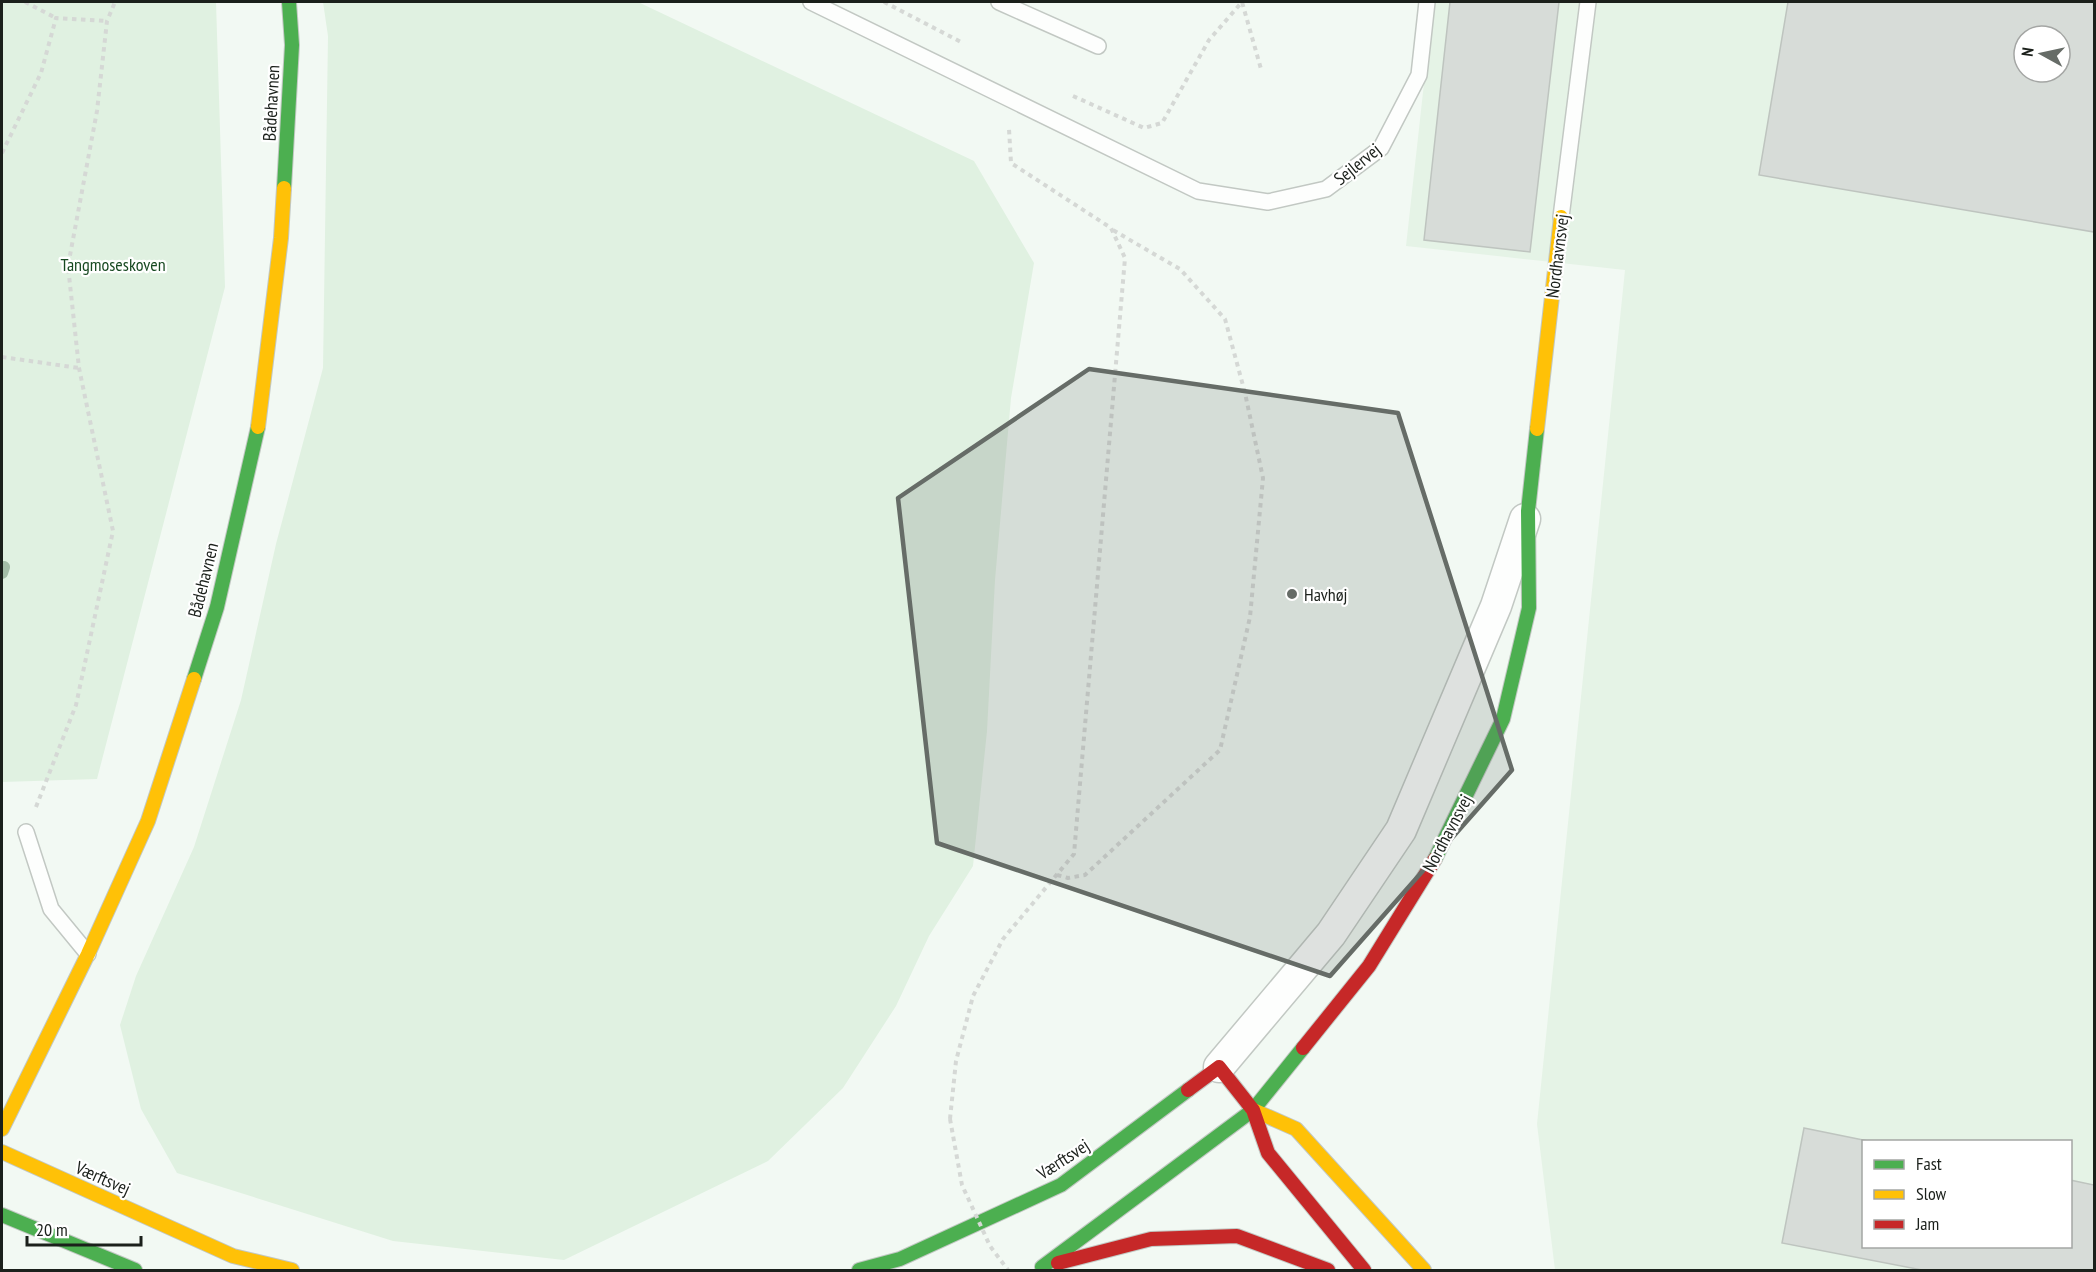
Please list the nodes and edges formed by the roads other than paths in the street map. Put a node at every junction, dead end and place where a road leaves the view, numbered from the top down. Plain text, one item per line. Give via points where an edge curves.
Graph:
1 (289, 2) edge
2 (811, 2) edge
3 (999, 2) edge
4 (1427, 2) edge
5 (1588, 2) edge
6 (1098, 46) dead end
7 (1561, 217) joint
8 (1528, 511) junction
9 (26, 832) road end
10 (88, 954) junction
11 (1219, 1067) junction
12 (1253, 1110) junction
13 (2, 1129) edge
14 (2, 1152) edge
15 (2, 1215) edge
16 (1038, 1268) edge
17 (135, 1270) edge
18 (292, 1270) edge
19 (859, 1270) edge
20 (1328, 1270) edge
21 (1364, 1270) edge
22 (1425, 1270) edge

1 - 10 street, Bådehavnen via 292,45 281,238 259,423 216,607 148,821
2 - 4 lane, Sejlervej via 1198,191 1268,202 1326,189 1381,148 1419,75
3 - 6 lane
5 - 7 lane, Nordhavnsvej
7 - 8 street, Nordhavnsvej
8 - 11 street, Nordhavnsvej via 1496,606 1401,830 1331,934
8 - 12 street, Nordhavnsvej via 1529,608 1503,719 1442,849 1369,966
9 - 10 lane via 51,909
10 - 13 street, Bådehavnen
11 - 12 street
11 - 19 street, Værftsvej via 1061,1185 900,1259
12 - 16 street
12 - 21 street via 1268,1154
12 - 22 street via 1296,1129
14 - 18 street, Værftsvej via 233,1256
15 - 17 street
16 - 20 street via 1151,1239 1237,1236

